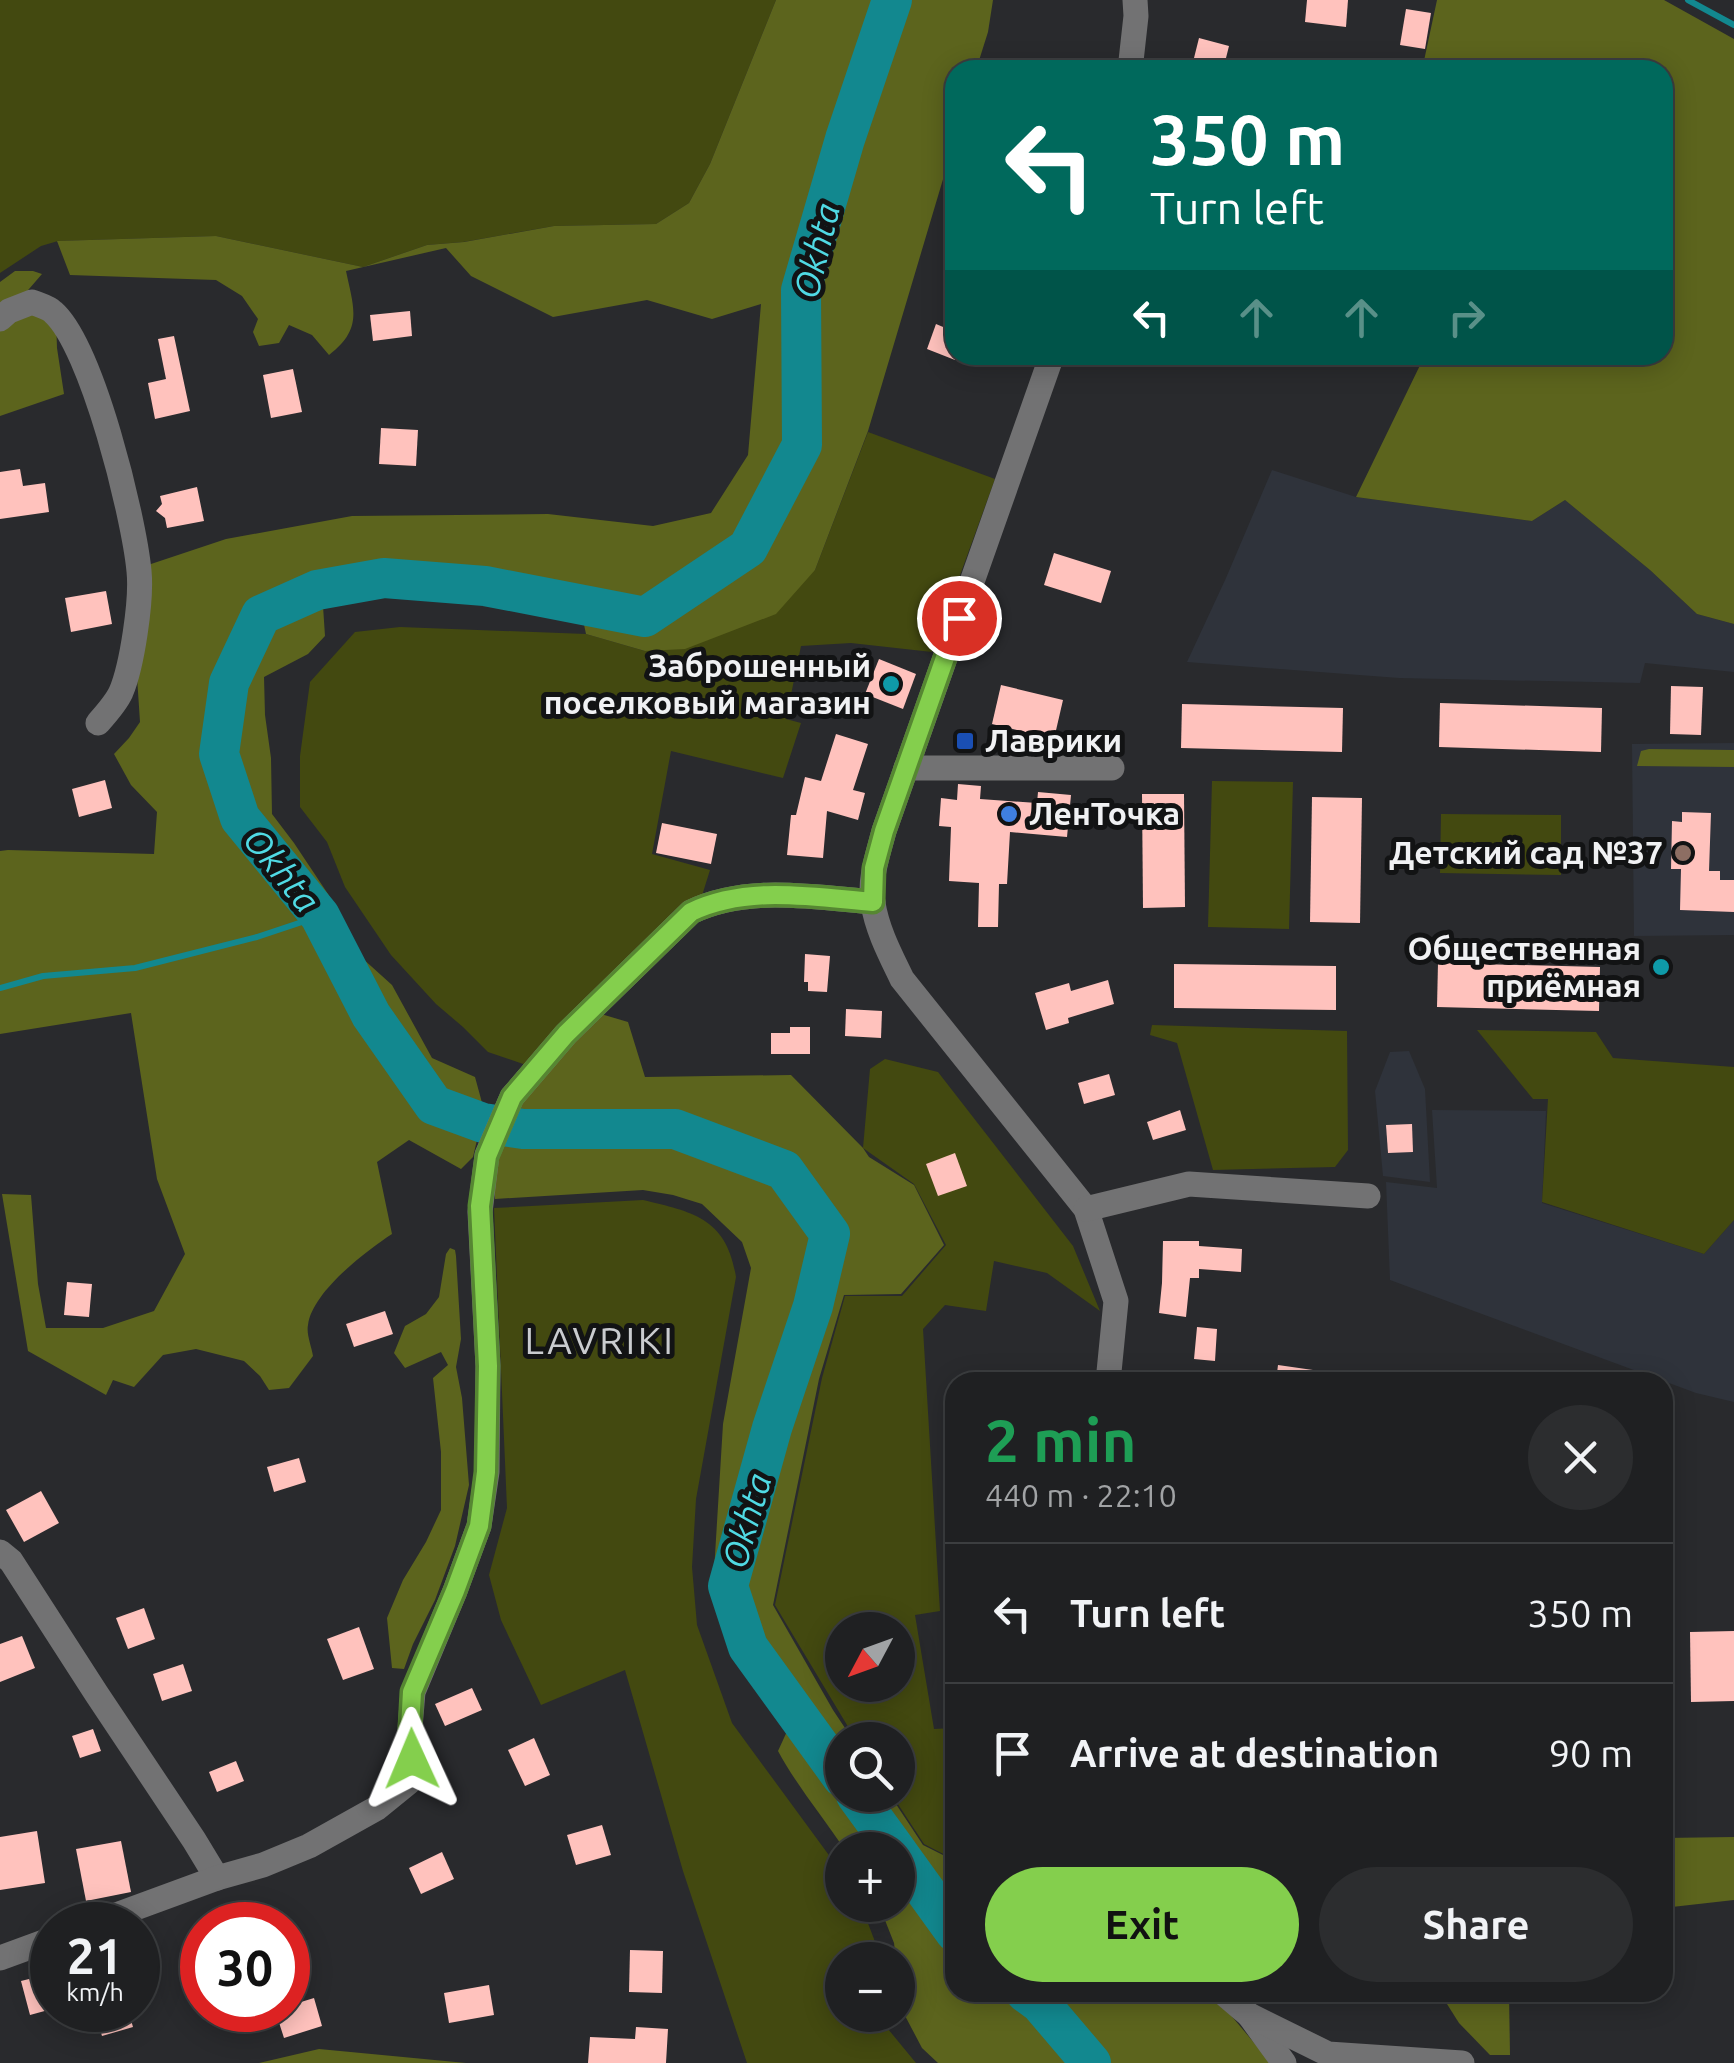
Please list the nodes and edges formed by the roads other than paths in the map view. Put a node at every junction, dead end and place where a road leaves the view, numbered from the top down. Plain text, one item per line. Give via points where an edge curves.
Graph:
1 (1135, 0) edge
2 (1131, 60) edge
3 (0, 319) edge
4 (1048, 365) edge
5 (98, 723) dead end
6 (906, 768) junction
7 (1112, 768) dead end
8 (873, 902) junction
9 (1368, 1196) dead end
10 (1086, 1209) junction
11 (1109, 1372) edge
12 (0, 1552) edge
13 (216, 1878) junction
14 (151, 1902) edge
15 (30, 1946) edge
16 (0, 1958) edge
17 (1234, 2002) edge
18 (1249, 2015) junction
19 (1284, 2063) edge
20 (1462, 2063) edge

1 - 2 street
3 - 5 street via 32,302 52,311 69,332 120,471 140,573 135,636 120,693
4 - 6 street
6 - 7 street
6 - 8 street via 874,868
8 - 10 street via 902,979
8 - 13 street via 765,895 711,902 691,912 512,1097 487,1156 480,1206 488,1366 479,1526 412,1692 409,1782 309,1846
9 - 10 street via 1188,1184
10 - 11 street via 1116,1301
12 - 13 street
13 - 14 street
15 - 16 street
17 - 18 street
18 - 19 street
18 - 20 street via 1328,2054

